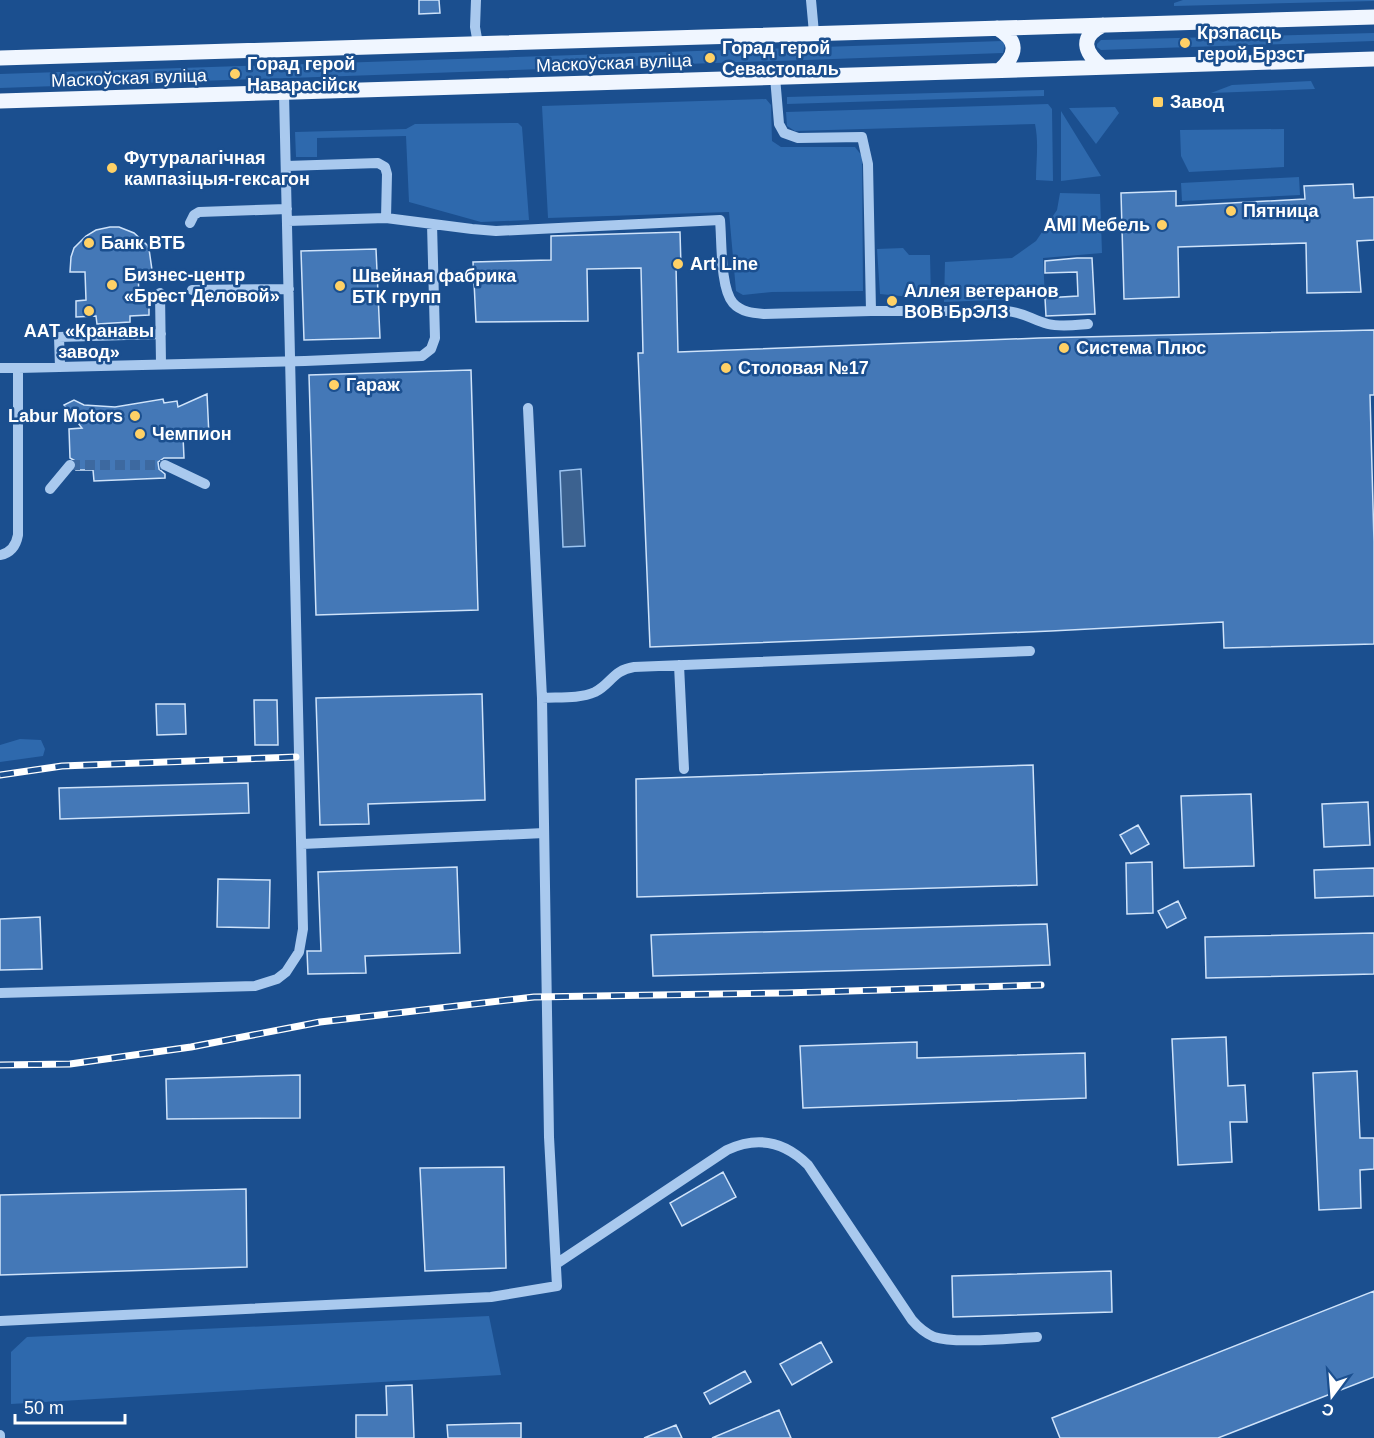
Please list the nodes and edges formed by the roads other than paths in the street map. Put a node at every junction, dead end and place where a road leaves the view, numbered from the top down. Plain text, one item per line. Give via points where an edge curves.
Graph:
1 (476, 0) edge
2 (812, 0) edge
3 (1374, 17) edge
4 (1103, 25) junction
5 (997, 28) junction
6 (814, 33) junction
7 (478, 44) junction
8 (0, 58) edge
9 (1374, 59) edge
10 (1102, 67) junction
11 (1000, 70) junction
12 (775, 77) junction
13 (284, 93) junction
14 (0, 101) edge
15 (286, 166) junction
16 (287, 209) junction
17 (386, 218) junction
18 (288, 221) junction
19 (190, 223) dead end
20 (432, 224) junction
21 (289, 289) junction
22 (192, 290) dead end
23 (160, 292) dead end
24 (871, 311) junction
25 (1088, 324) dead end
26 (161, 334) junction
27 (291, 361) junction
28 (161, 364) junction
29 (60, 367) junction
30 (0, 368) edge
31 (18, 368) junction
32 (528, 408) dead end
33 (70, 465) dead end
34 (165, 465) tunnel mouth
35 (205, 484) dead end
36 (50, 489) dead end
37 (0, 555) edge
38 (1030, 651) dead end
39 (679, 665) junction
40 (542, 698) junction
41 (684, 769) dead end
42 (544, 833) junction
43 (302, 843) junction
44 (0, 993) edge
45 (556, 1264) junction
46 (0, 1321) edge
47 (1037, 1337) dead end

1 - 7 street
2 - 6 street
3 - 4 main road, Маскоўская вуліца
4 - 5 main road, Маскоўская вуліца
4 - 10 main road via 1092,31 1087,41 1091,58
5 - 6 main road, Маскоўская вуліца
5 - 11 main road via 1007,34 1013,52
6 - 7 main road, Маскоўская вуліца
7 - 8 main road, Маскоўская вуліца
9 - 10 main road, Маскоўская вуліца
10 - 11 main road, Маскоўская вуліца
11 - 12 main road, Маскоўская вуліца
12 - 13 main road, Маскоўская вуліца
12 - 24 street via 779,124 784,133 798,138 862,137 868,159
13 - 14 main road, Маскоўская вуліца
13 - 15 street
15 - 16 street
15 - 17 street via 382,165 387,174
16 - 18 street
16 - 19 street via 202,212 194,215
17 - 18 street
17 - 20 street
18 - 21 street
20 - 24 street via 496,231 720,220 726,290 740,308 764,314
20 - 27 street via 435,338 431,349 417,357
21 - 22 street
21 - 27 street
23 - 26 street
24 - 25 street via 1011,311 1055,326
26 - 28 street
26 - 29 street via 59,338
27 - 28 street
27 - 43 street
28 - 29 street
29 - 31 street
30 - 31 street
31 - 37 street via 18,535 14,547
32 - 40 street
33 - 36 street
34 - 35 street
38 - 39 street
39 - 40 street via 627,668 587,695
39 - 41 street
40 - 42 street
42 - 43 street
42 - 45 street via 549,1137
43 - 44 street via 302,941 294,963 277,980 255,986
45 - 46 street via 557,1286 491,1297
45 - 47 street via 727,1150 748,1142 775,1143 808,1165 912,1320 926,1333 951,1340

